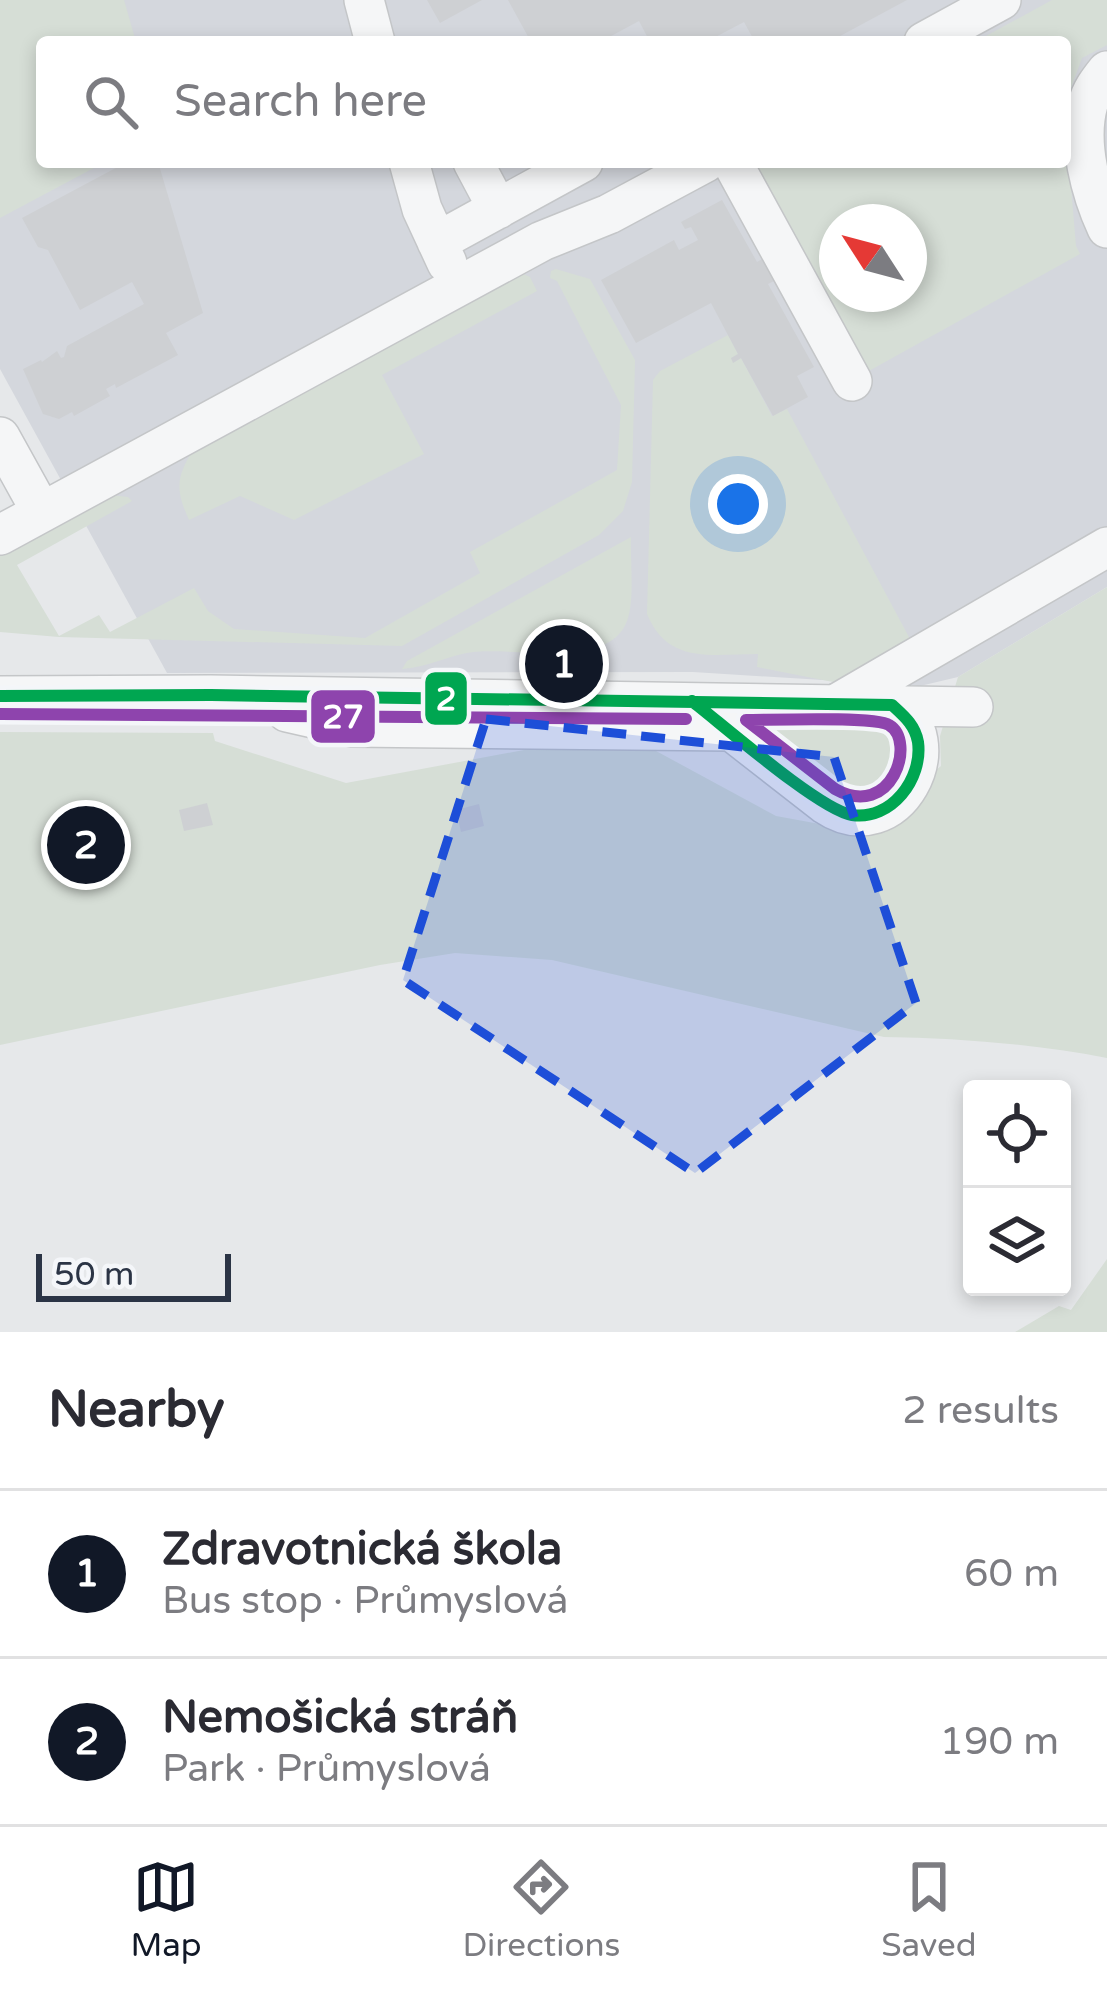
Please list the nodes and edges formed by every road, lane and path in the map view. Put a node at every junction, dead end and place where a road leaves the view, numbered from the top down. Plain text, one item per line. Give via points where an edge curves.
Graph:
1 (364, 0) edge
2 (1001, 0) edge
3 (373, 36) edge
4 (936, 36) edge
5 (1107, 71) edge
6 (411, 168) edge
7 (475, 168) edge
8 (572, 168) edge
9 (695, 168) edge
10 (735, 168) edge
11 (498, 208) junction
12 (1107, 228) edge
13 (437, 242) junction
14 (458, 286) junction
15 (851, 381) dead end
16 (0, 437) edge
17 (41, 511) junction
18 (0, 535) edge
19 (1107, 547) edge
20 (934, 647) junction
21 (211, 695) junction
22 (0, 696) edge
23 (692, 701) junction
24 (838, 703) junction
25 (892, 706) junction
26 (731, 731) junction

1 - 3 street
2 - 4 street
5 - 12 street via 1087,106 1085,136
6 - 13 street
7 - 11 street
8 - 11 street
9 - 14 street
10 - 15 street
11 - 13 street
13 - 14 street
14 - 17 street
16 - 17 street
17 - 18 street
19 - 20 street
20 - 24 street
20 - 25 street via 960,707
21 - 22 street
21 - 23 street
21 - 26 street via 353,727
23 - 24 street
23 - 26 street
24 - 25 street
25 - 26 street via 912,725 916,770 899,799 869,815 838,813

